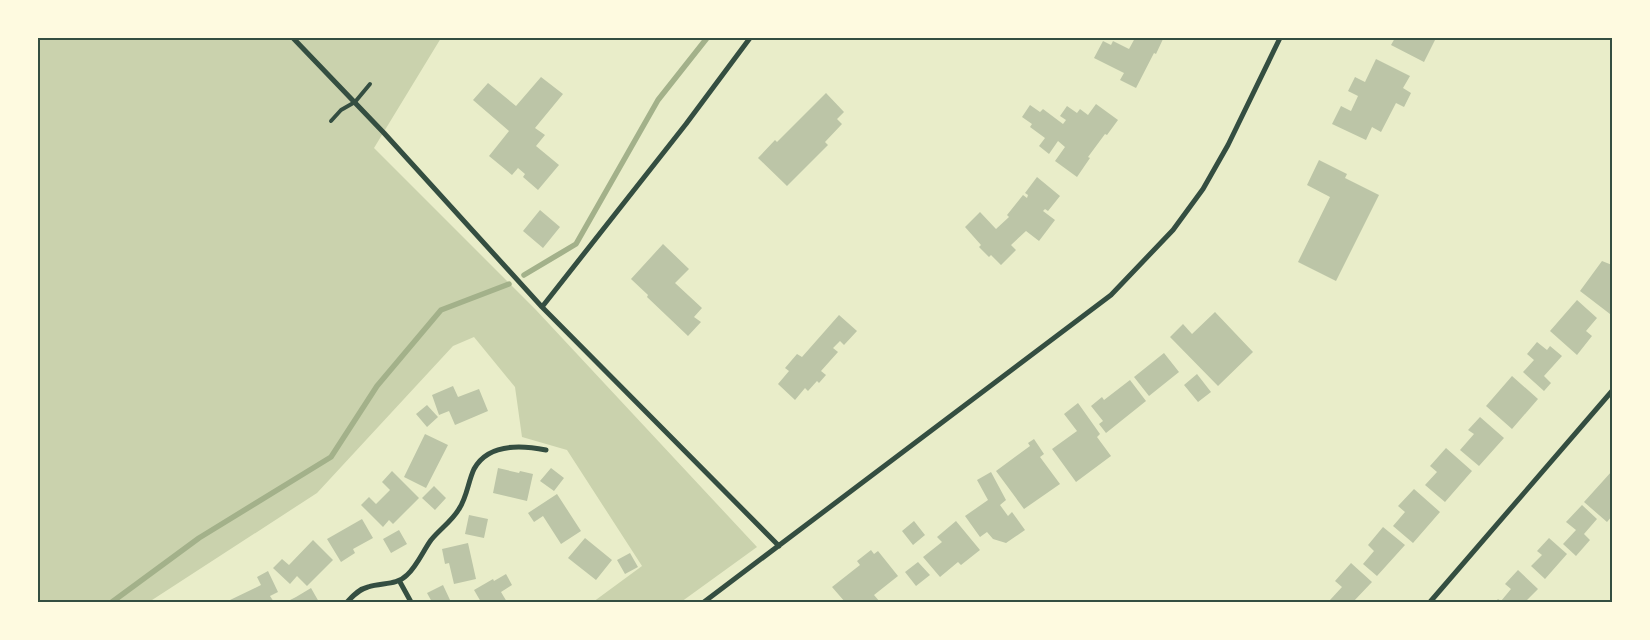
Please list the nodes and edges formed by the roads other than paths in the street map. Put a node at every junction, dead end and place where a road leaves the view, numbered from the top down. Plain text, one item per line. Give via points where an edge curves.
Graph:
1 (293, 38) edge
2 (750, 38) edge
3 (1280, 38) edge
4 (370, 84) dead end
5 (355, 102) junction
6 (331, 121) dead end
7 (542, 307) junction
8 (1612, 391) edge
9 (546, 450) dead end
10 (779, 546) junction
11 (400, 582) junction
12 (347, 602) edge
13 (411, 602) edge
14 (704, 602) edge
15 (1430, 602) edge

1 - 5 street
2 - 7 street
3 - 10 street via 1228,145 1203,188 1173,230 1111,295
4 - 5 lane
5 - 6 lane
5 - 7 street
7 - 10 street
8 - 15 street
9 - 11 street via 508,447 491,452 480,460 459,509
10 - 14 street
11 - 12 street via 368,587
11 - 13 street

